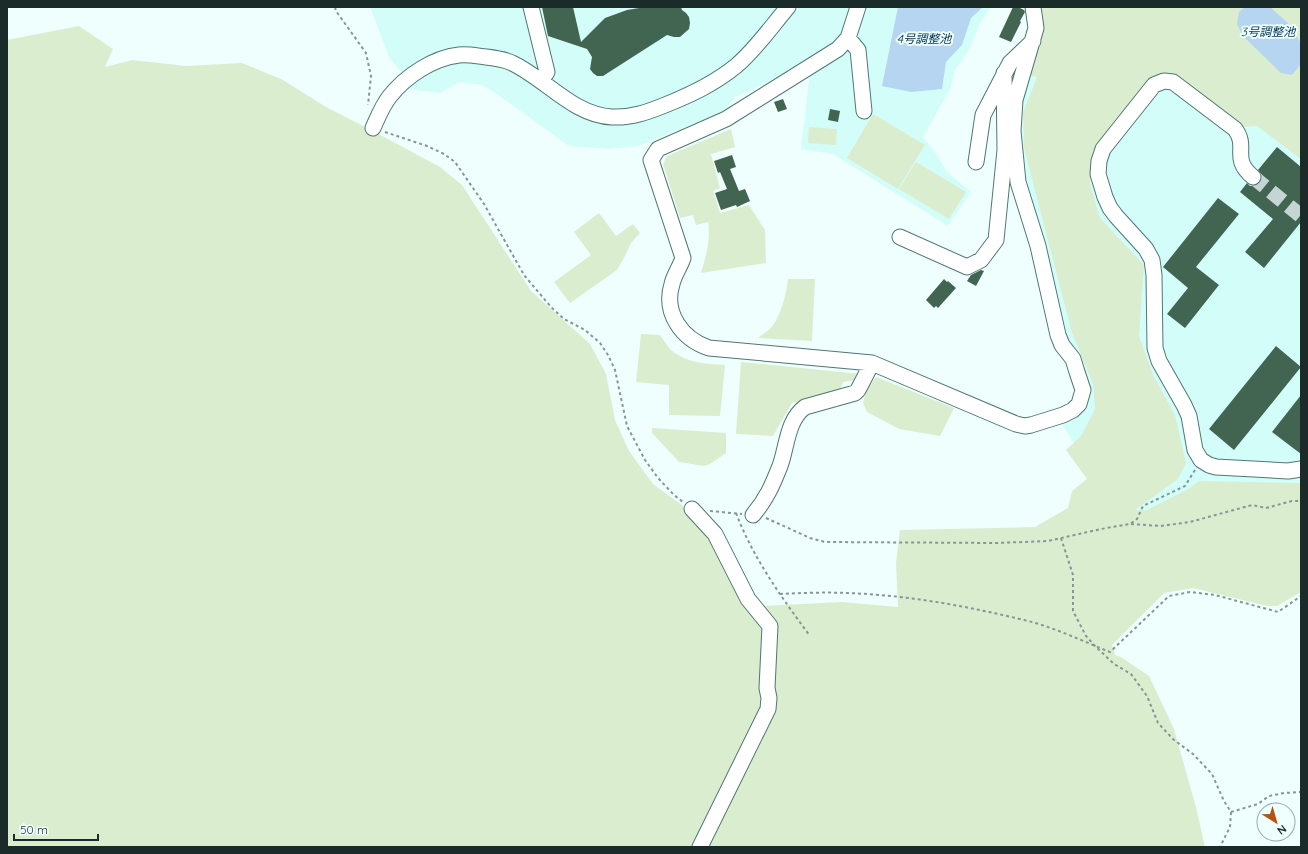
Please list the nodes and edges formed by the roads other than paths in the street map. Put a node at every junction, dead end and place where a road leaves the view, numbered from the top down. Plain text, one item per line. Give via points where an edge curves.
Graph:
1 (531, 7) edge
2 (788, 7) edge
3 (858, 7) edge
4 (1033, 7) edge
5 (848, 38) junction
6 (1033, 41) junction
7 (1004, 73) junction
8 (541, 81) junction
9 (864, 111) dead end
10 (373, 128) road end
11 (1011, 150) junction
12 (976, 162) dead end
13 (1252, 177) tunnel mouth
14 (900, 237) dead end
15 (872, 363) junction
16 (1301, 468) edge
17 (692, 509) road end
18 (753, 515) road end
19 (700, 847) edge

1 - 8 street via 547,72
2 - 8 street via 752,50 721,77 686,97 645,113 612,117 594,114 574,104
3 - 5 street
4 - 6 street via 1036,28
5 - 9 street via 858,50
5 - 15 street via 838,49 726,119 658,149 651,160 682,252 683,258 672,284 669,301 674,318 686,336 693,342 709,348
6 - 7 street via 1010,63
6 - 11 street via 1015,100
7 - 11 street
7 - 12 street via 983,115
8 - 10 street via 511,63 496,58 458,55 432,64 404,82 382,107
11 - 14 street via 996,240 981,260 967,267
11 - 15 street via 1038,246 1058,335 1073,359 1082,385 1079,404 1063,415 1031,425 1021,425
13 - 16 street via 1242,166 1241,142 1235,129 1173,82 1164,81 1154,85 1103,149 1098,161 1098,174 1110,208 1146,249 1152,260 1155,348 1159,361 1189,416 1195,450 1201,460 1216,467 1288,471
15 - 18 street via 855,393 805,407 799,412 791,425 767,497
17 - 19 street via 716,534 748,599 770,626 768,709

